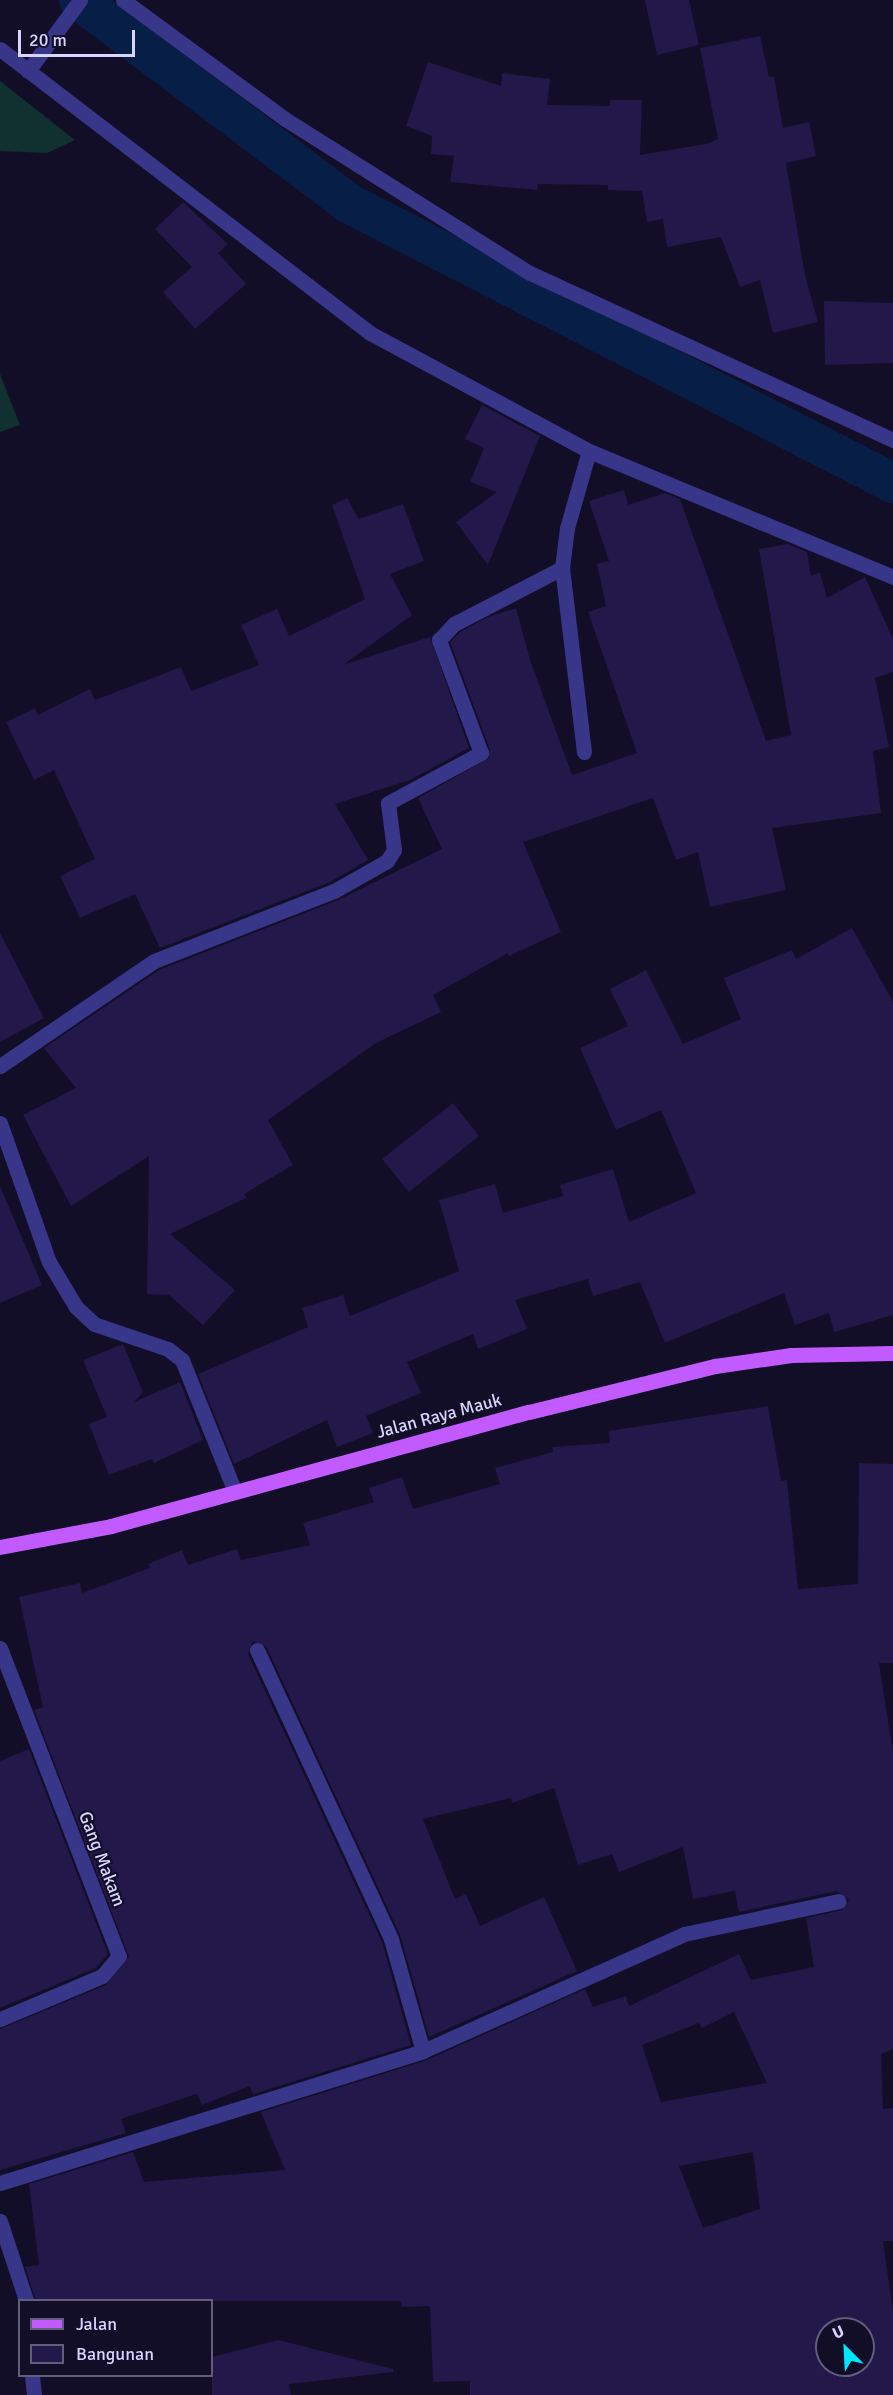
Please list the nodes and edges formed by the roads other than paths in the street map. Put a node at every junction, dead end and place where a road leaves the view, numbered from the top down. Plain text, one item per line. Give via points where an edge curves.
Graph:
1 (80, 0) edge
2 (123, 0) edge
3 (0, 49) edge
4 (28, 71) junction
5 (893, 440) edge
6 (589, 451) junction
7 (562, 568) junction
8 (893, 577) edge
9 (584, 752) dead end
10 (0, 1066) edge
11 (0, 1123) edge
12 (893, 1353) edge
13 (235, 1492) junction
14 (0, 1547) edge
15 (0, 1648) edge
16 (257, 1650) dead end
17 (839, 1902) dead end
18 (0, 2019) edge
19 (423, 2051) junction
20 (0, 2183) edge
21 (0, 2221) edge
22 (25, 2299) edge
23 (32, 2377) edge
24 (34, 2395) edge

1 - 4 street
2 - 5 street via 285,119 530,273
3 - 4 street
4 - 6 street via 370,333
6 - 7 street via 567,528
6 - 8 street
7 - 9 street
7 - 10 street via 454,624 440,640 481,753 388,803 394,850 387,861 334,891 154,962
11 - 13 street via 49,1262 76,1307 94,1324 168,1349 182,1359
12 - 13 main road, Jalan Raya Mauk via 791,1355 715,1366
13 - 14 main road, Jalan Raya Mauk via 111,1527
15 - 18 street, Gang Makam via 118,1956 102,1976
16 - 19 street via 391,1939
17 - 19 street via 684,1934
19 - 20 street
21 - 22 street
23 - 24 street

